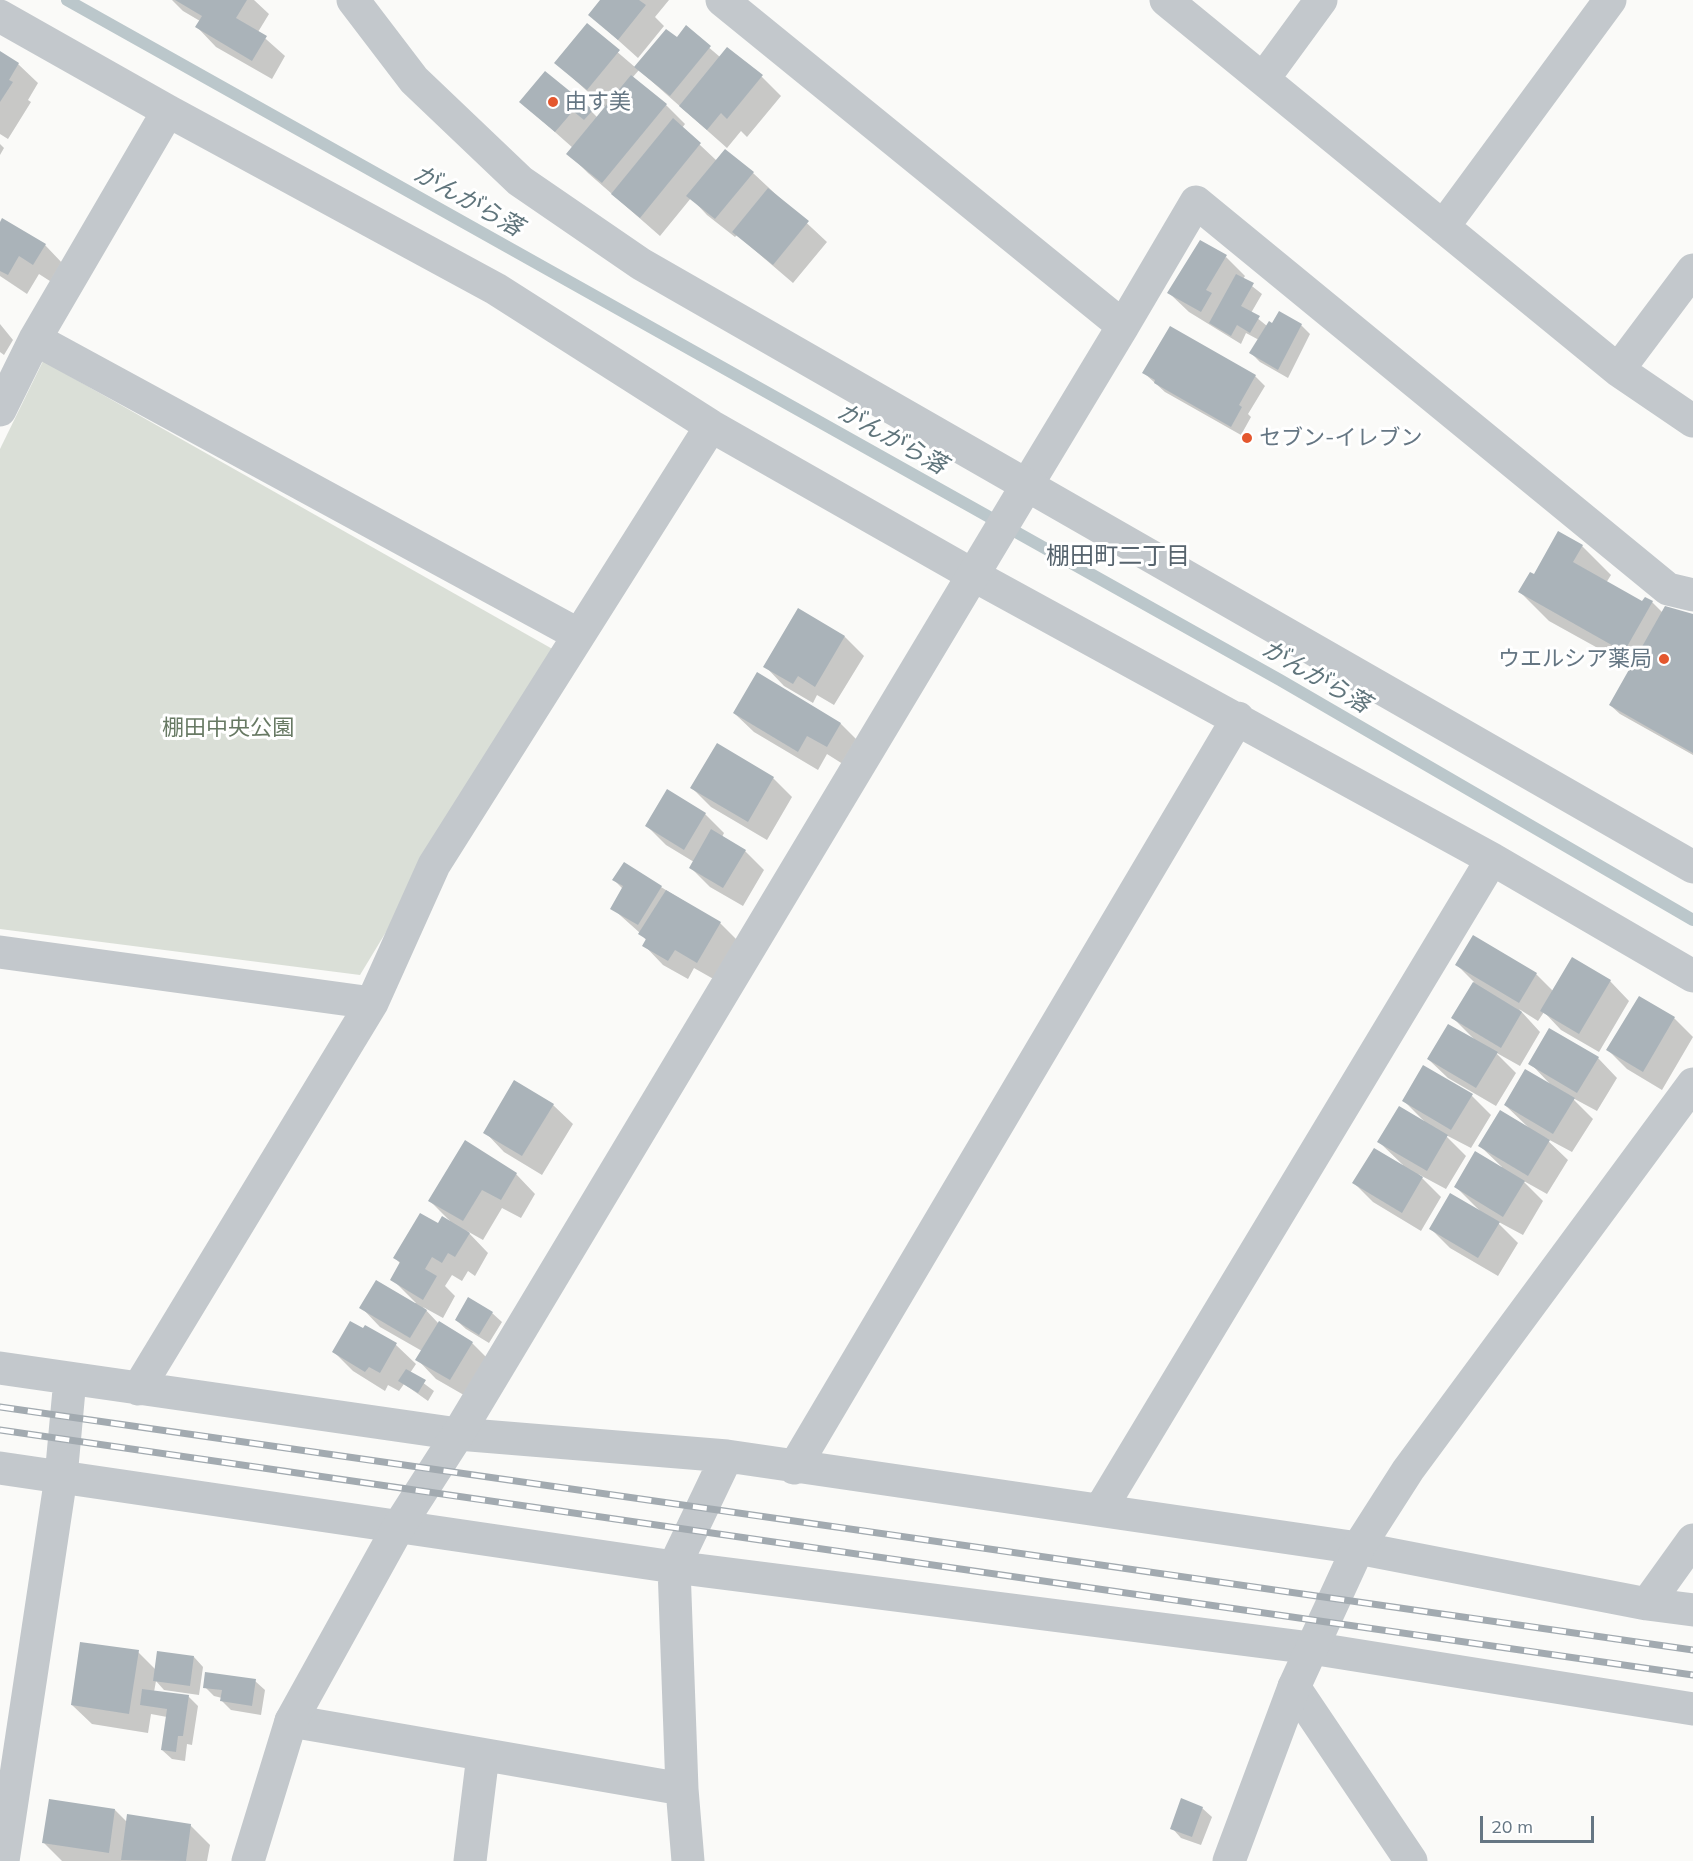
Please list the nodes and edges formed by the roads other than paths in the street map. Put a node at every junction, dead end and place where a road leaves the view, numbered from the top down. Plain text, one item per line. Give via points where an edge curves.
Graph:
1 (353, 0) edge
2 (722, 0) edge
3 (1166, 0) edge
4 (1321, 0) edge
5 (1610, 0) edge
6 (0, 16) edge
7 (1264, 78) junction
8 (168, 111) junction
9 (1443, 227) junction
10 (1693, 270) edge
11 (1123, 326) junction
12 (35, 339) junction
13 (1618, 370) junction
14 (0, 410) edge
15 (1693, 421) edge
16 (711, 426) junction
17 (1027, 485) junction
18 (973, 574) junction
19 (1693, 595) edge
20 (579, 635) junction
21 (1238, 718) junction
22 (1492, 859) junction
23 (1693, 867) edge
24 (0, 952) edge
25 (1693, 976) edge
26 (372, 1003) junction
27 (1693, 1084) edge
28 (0, 1368) edge
29 (70, 1378) junction
30 (138, 1389) junction
31 (458, 1434) junction
32 (727, 1456) junction
33 (0, 1468) edge
34 (794, 1468) junction
35 (61, 1477) junction
36 (1100, 1510) junction
37 (399, 1526) junction
38 (1693, 1540) edge
39 (1358, 1548) junction
40 (674, 1567) junction
41 (1647, 1604) junction
42 (1693, 1610) edge
43 (1311, 1647) junction
44 (1294, 1687) junction
45 (1693, 1709) edge
46 (291, 1721) junction
47 (483, 1755) junction
48 (682, 1789) junction
49 (3, 1861) edge
50 (248, 1861) edge
51 (470, 1861) edge
52 (688, 1861) edge
53 (1229, 1861) edge
54 (1411, 1861) edge

1 - 17 street via 414,80 520,182 641,264
2 - 11 street
3 - 7 street
4 - 7 street
5 - 9 street
6 - 8 street
7 - 9 street
8 - 12 street
8 - 16 street via 496,289
9 - 13 street
10 - 13 street
11 - 17 street
11 - 19 street via 1197,202 1668,589
12 - 14 street
12 - 20 street
13 - 15 street
16 - 18 street
16 - 20 street
17 - 18 street
17 - 23 street
18 - 21 street
18 - 31 street
20 - 26 street via 434,864
21 - 22 street
21 - 34 street
22 - 25 street
22 - 36 street
24 - 26 street
26 - 30 street
27 - 39 street via 1415,1460
28 - 29 street
29 - 30 street
29 - 35 street
30 - 31 street
31 - 32 street
31 - 37 street
32 - 34 street
32 - 40 street
33 - 35 street
34 - 36 street
35 - 37 street
35 - 49 street
36 - 39 street
37 - 40 street
37 - 46 street
38 - 41 street
39 - 41 street
39 - 43 street
40 - 43 street
40 - 48 street
41 - 42 street
43 - 44 street
43 - 45 street
44 - 53 street
44 - 54 street
46 - 47 street
46 - 50 street
47 - 48 street
47 - 51 street
48 - 52 street

